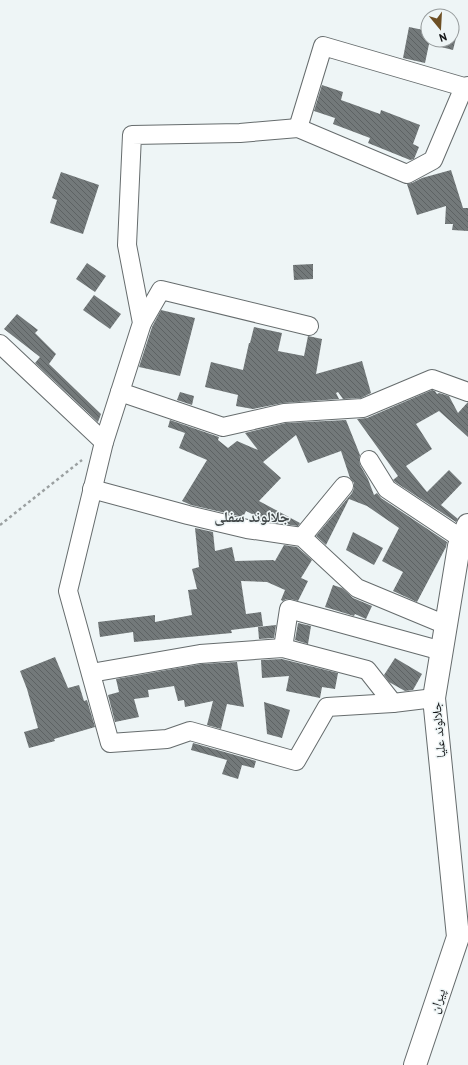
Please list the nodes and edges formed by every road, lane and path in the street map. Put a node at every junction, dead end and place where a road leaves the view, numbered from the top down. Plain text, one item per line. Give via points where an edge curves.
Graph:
1 (466, 87) edge
2 (298, 128) junction
3 (142, 323) junction
4 (308, 326) dead end
5 (0, 344) edge
6 (120, 392) junction
7 (468, 392) edge
8 (104, 442) junction
9 (369, 460) dead end
10 (344, 486) dead end
11 (92, 489) junction
12 (0, 525) edge
13 (465, 532) edge
14 (302, 537) junction
15 (446, 625) junction
16 (283, 648) junction
17 (442, 651) junction
18 (91, 673) junction
19 (434, 698) junction
20 (394, 703) junction
21 (458, 937) joint
22 (415, 1065) edge

1 - 2 street via 433,160 407,174
1 - 2 street via 322,46
2 - 3 street via 240,133 132,135 126,245
3 - 4 street via 161,290
3 - 6 street
5 - 8 street
6 - 7 street via 223,427 284,413 363,408 432,379
6 - 8 street
8 - 11 street
8 - 12 path
9 - 13 street via 387,489
10 - 14 street
11 - 14 street via 247,529
11 - 18 street via 68,591
13 - 15 street, جلالوند علیا via 459,546
14 - 15 street via 358,588
15 - 17 street, جلالوند علیا
16 - 17 street via 289,609
16 - 18 street via 200,654
16 - 20 street via 367,670
17 - 19 street, جلالوند علیا
18 - 20 street via 110,743 167,739 190,731 296,761 327,707
19 - 20 street
19 - 21 street, جلالوند علیا
21 - 22 street, پیران

